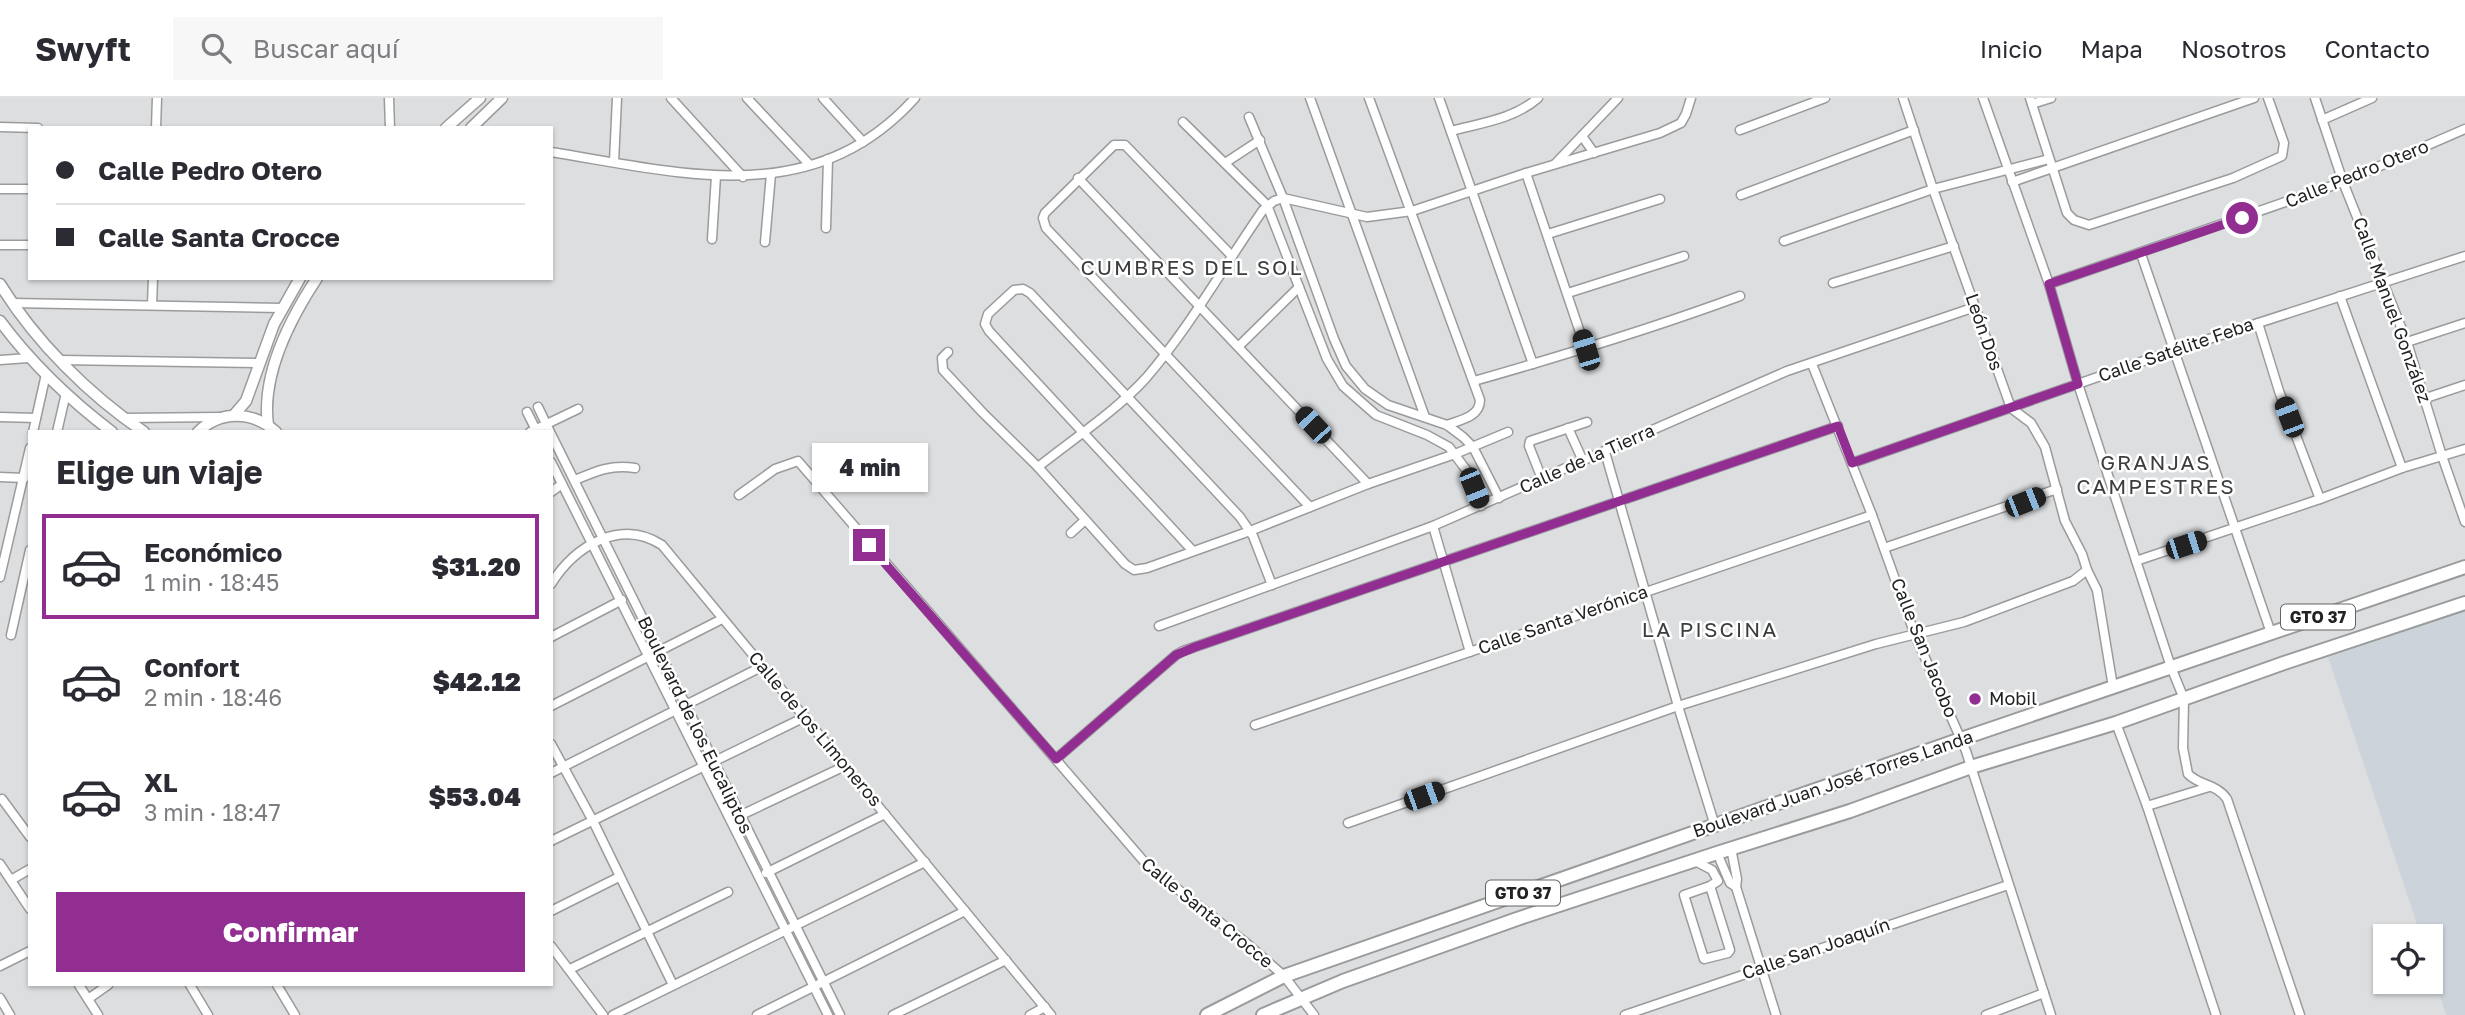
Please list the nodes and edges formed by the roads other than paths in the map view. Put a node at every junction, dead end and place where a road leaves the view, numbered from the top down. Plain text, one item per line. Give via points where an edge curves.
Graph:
1 (157, 98) edge
2 (389, 98) edge
3 (480, 98) edge
4 (502, 98) edge
5 (616, 98) edge
6 (671, 98) edge
7 (747, 98) edge
8 (823, 98) edge
9 (901, 98) edge
10 (915, 98) edge
11 (1310, 98) edge
12 (1369, 98) edge
13 (1439, 98) edge
14 (1538, 98) edge
15 (1600, 98) edge
16 (1618, 98) edge
17 (1691, 98) edge
18 (1825, 98) edge
19 (1903, 98) edge
20 (1983, 98) edge
21 (2051, 98) edge
22 (2254, 98) edge
23 (2268, 98) edge
24 (2315, 98) edge
25 (2372, 98) edge
26 (2031, 101) edge
27 (908, 106) junction
28 (1609, 106) junction
29 (1249, 117) dead end
30 (2322, 120) junction
31 (1183, 122) dead end
32 (156, 126) edge
33 (390, 126) edge
34 (448, 126) edge
35 (475, 126) edge
36 (0, 127) edge
37 (28, 128) edge
38 (1740, 130) dead end
39 (1914, 130) junction
40 (2465, 130) edge
41 (1451, 131) junction
42 (1582, 136) junction
43 (1260, 140) junction
44 (863, 142) junction
45 (553, 152) edge
46 (1594, 153) junction
47 (828, 159) junction
48 (2049, 159) junction
49 (614, 162) junction
50 (1225, 163) junction
51 (809, 164) junction
52 (1554, 165) junction
53 (2008, 170) junction
54 (2052, 170) junction
55 (1526, 173) junction
56 (771, 174) junction
57 (716, 176) junction
58 (743, 177) junction
59 (1078, 178) junction
60 (2012, 182) junction
61 (2343, 182) junction
62 (0, 189) edge
63 (28, 189) edge
64 (1933, 189) junction
65 (1471, 191) junction
66 (1741, 195) dead end
67 (1283, 198) junction
68 (1660, 199) dead end
69 (1267, 205) junction
70 (1412, 211) junction
71 (1354, 215) junction
72 (826, 228) dead end
73 (1548, 233) junction
74 (712, 239) dead end
75 (1784, 241) dead end
76 (765, 242) dead end
77 (0, 245) edge
78 (28, 245) edge
79 (1954, 246) junction
80 (2141, 254) junction
81 (1231, 255) junction
82 (1684, 256) dead end
83 (2465, 256) edge
84 (153, 280) edge
85 (299, 280) edge
86 (316, 280) edge
87 (2382, 281) junction
88 (1833, 283) dead end
89 (0, 284) edge
90 (2049, 284) junction
91 (1299, 288) junction
92 (1568, 293) junction
93 (1740, 296) dead end
94 (2340, 296) junction
95 (12, 303) junction
96 (1199, 304) junction
97 (152, 305) junction
98 (282, 307) junction
99 (1975, 307) junction
100 (0, 321) edge
101 (2258, 323) junction
102 (2465, 323) edge
103 (2407, 342) junction
104 (1239, 346) junction
105 (1586, 350) junction
106 (2175, 350) junction
107 (948, 352) dead end
108 (1166, 353) junction
109 (29, 358) junction
110 (0, 360) edge
111 (61, 360) junction
112 (260, 363) junction
113 (1533, 364) junction
114 (1812, 364) junction
115 (46, 374) junction
116 (1474, 381) junction
117 (2078, 384) junction
118 (2465, 385) edge
119 (66, 393) junction
120 (1126, 397) junction
121 (2426, 398) junction
122 (537, 407) dead end
123 (2011, 408) junction
124 (578, 409) dead end
125 (527, 412) dead end
126 (234, 415) junction
127 (0, 417) edge
128 (221, 417) junction
129 (1425, 417) junction
130 (36, 418) junction
131 (125, 418) junction
132 (1587, 422) dead end
133 (545, 423) junction
134 (268, 425) junction
135 (1447, 425) junction
136 (1838, 426) junction
137 (1568, 428) junction
138 (33, 430) edge
139 (57, 430) edge
140 (110, 430) edge
141 (141, 430) edge
142 (200, 430) edge
143 (274, 430) edge
144 (534, 430) edge
145 (535, 430) edge
146 (549, 430) edge
147 (1082, 432) junction
148 (1508, 432) dead end
149 (553, 437) edge
150 (1473, 447) junction
151 (2465, 449) edge
152 (1605, 452) junction
153 (1455, 454) junction
154 (2442, 456) junction
155 (28, 458) edge
156 (1583, 461) junction
157 (1852, 463) junction
158 (553, 465) edge
159 (1038, 467) junction
160 (635, 468) dead end
161 (2402, 468) junction
162 (0, 477) edge
163 (24, 478) junction
164 (1542, 479) junction
165 (575, 480) junction
166 (562, 484) junction
167 (1368, 484) junction
168 (2057, 489) junction
169 (553, 491) edge
170 (739, 495) dead end
171 (1499, 498) junction
172 (2320, 499) junction
173 (1619, 502) junction
174 (1481, 506) junction
175 (1310, 508) junction
176 (1872, 514) junction
177 (1084, 521) junction
178 (2465, 522) edge
179 (1433, 526) junction
180 (2235, 529) junction
181 (1250, 531) junction
182 (1070, 533) dead end
183 (0, 536) edge
184 (10, 537) junction
185 (603, 537) junction
186 (592, 542) junction
187 (1884, 548) junction
188 (1192, 550) junction
189 (1443, 561) junction
190 (2136, 561) junction
191 (2465, 567) edge
192 (2087, 570) junction
193 (0, 576) edge
194 (27, 578) edge
195 (553, 581) edge
196 (1272, 585) junction
197 (1645, 591) junction
198 (622, 600) junction
199 (2465, 603) edge
200 (722, 619) junction
201 (1159, 626) dead end
202 (2271, 633) junction
203 (11, 635) dead end
204 (1915, 635) junction
205 (553, 636) edge
206 (659, 651) junction
207 (1470, 652) junction
208 (649, 656) junction
209 (763, 666) junction
210 (2171, 667) junction
211 (2113, 687) junction
212 (2184, 699) junction
213 (553, 705) edge
214 (686, 705) junction
215 (1678, 706) junction
216 (677, 709) junction
217 (805, 717) junction
218 (2116, 723) junction
219 (1255, 725) dead end
220 (1961, 739) junction
221 (553, 747) edge
222 (1056, 759) junction
223 (714, 762) junction
224 (564, 766) junction
225 (704, 766) junction
226 (845, 766) junction
227 (1972, 768) junction
228 (553, 772) edge
229 (2212, 786) junction
230 (2, 799) dead end
231 (2147, 806) junction
232 (885, 814) junction
233 (740, 815) junction
234 (731, 820) junction
235 (593, 821) junction
236 (1348, 823) dead end
237 (1715, 826) junction
238 (28, 834) edge
239 (553, 840) edge
240 (1731, 848) junction
241 (1717, 853) junction
242 (1694, 860) junction
243 (925, 862) junction
244 (0, 864) edge
245 (28, 870) edge
246 (768, 872) junction
247 (759, 876) junction
248 (619, 877) junction
249 (11, 880) junction
250 (2008, 885) junction
251 (1710, 886) junction
252 (1736, 887) junction
253 (728, 892) dead end
254 (28, 906) edge
255 (553, 910) edge
256 (965, 911) junction
257 (795, 926) junction
258 (646, 930) junction
259 (786, 931) junction
260 (553, 948) edge
261 (28, 952) edge
262 (1006, 960) junction
263 (0, 966) edge
264 (1761, 967) junction
265 (570, 969) junction
266 (1284, 976) junction
267 (824, 983) junction
268 (673, 985) junction
269 (80, 986) edge
270 (107, 986) edge
271 (191, 986) edge
272 (277, 986) edge
273 (814, 988) junction
274 (2043, 993) junction
275 (0, 998) edge
276 (1300, 998) junction
277 (88, 999) junction
278 (1045, 1007) junction
279 (10, 1015) edge
280 (98, 1015) edge
281 (208, 1015) edge
282 (295, 1015) edge
283 (603, 1015) edge
284 (613, 1015) edge
285 (757, 1015) edge
286 (828, 1015) edge
287 (840, 1015) edge
288 (893, 1015) edge
289 (1030, 1015) edge
290 (1051, 1015) edge
291 (1207, 1015) edge
292 (1263, 1015) edge
293 (1314, 1015) edge
294 (1625, 1015) edge
295 (1776, 1015) edge
296 (1986, 1015) edge
297 (2051, 1015) edge
298 (2216, 1015) edge
299 (2300, 1015) edge

1 - 32 street
2 - 33 street
3 - 34 street
4 - 35 street
5 - 49 street
6 - 58 street
7 - 51 street
8 - 44 street
9 - 27 street
10 - 27 street
11 - 71 street
12 - 70 street
13 - 41 street
14 - 41 street via 1510,115
15 - 28 street
16 - 28 street
17 - 46 street via 1681,122 1672,128
18 - 38 street
19 - 39 street, León Dos
20 - 53 street
21 - 26 street
22 - 54 street
23 - 54 street via 2284,143 2282,156 2233,178 2115,218 2089,225 2074,220 2067,213
24 - 30 street, Calle Manuel González
25 - 30 street
26 - 48 street
27 - 44 street
28 - 42 street
29 - 43 street
30 - 61 street, Calle Manuel González
31 - 50 street
36 - 37 street
39 - 64 street, León Dos
39 - 66 street
40 - 61 street, Calle Pedro Otero
41 - 65 street
42 - 46 street
42 - 52 street
43 - 50 street
43 - 67 street
44 - 47 street
45 - 49 street
46 - 52 street
47 - 51 street
47 - 72 street
48 - 53 street
48 - 54 street
49 - 57 street
50 - 69 street
51 - 56 street
52 - 55 street
53 - 60 street
53 - 64 street
54 - 60 street
55 - 65 street
55 - 73 street
56 - 58 street
56 - 76 street
57 - 58 street
57 - 74 street
59 - 81 street via 1114,145 1125,145
59 - 96 street
59 - 108 street via 1045,212 1046,228
60 - 90 street
61 - 80 street, Calle Pedro Otero
61 - 87 street, Calle Manuel González
62 - 63 street
64 - 75 street
64 - 79 street, León Dos
65 - 70 street
65 - 113 street
67 - 69 street
67 - 71 street
67 - 129 street via 1346,366 1374,396 1403,412
68 - 73 street
69 - 81 street
69 - 91 street
70 - 71 street via 1381,217
70 - 116 street
71 - 129 street
73 - 92 street
77 - 78 street
79 - 88 street
79 - 99 street, León Dos
80 - 90 street, Calle Pedro Otero
80 - 106 street
81 - 96 street
82 - 92 street
83 - 87 street, Calle Satélite Feba
84 - 97 street
85 - 98 street
86 - 134 street via 281,348 268,388
87 - 94 street, Calle Satélite Feba
87 - 103 street, Calle Manuel González
89 - 95 street
90 - 117 street
91 - 104 street
91 - 153 street via 1331,368 1343,386 1376,415 1427,435
92 - 105 street
93 - 105 street
94 - 101 street, Calle Satélite Feba
94 - 161 street
95 - 97 street
95 - 111 street
96 - 104 street
96 - 108 street
97 - 98 street
98 - 112 street
99 - 114 street, Calle de la Tierra
99 - 123 street, León Dos
100 - 109 street
101 - 106 street, Calle Satélite Feba
101 - 172 street
102 - 103 street
103 - 121 street, Calle Manuel González
104 - 167 street
105 - 113 street
106 - 117 street, Calle Satélite Feba
106 - 180 street
107 - 159 street via 942,359 943,370
108 - 120 street
108 - 175 street
109 - 110 street
109 - 115 street
111 - 112 street
111 - 131 street
112 - 126 street via 246,401
113 - 116 street
114 - 136 street, Calle San Jacobo
114 - 152 street, Calle de la Tierra
115 - 119 street
115 - 130 street
116 - 135 street via 1480,400 1477,412
117 - 123 street, Calle Satélite Feba
117 - 190 street
118 - 121 street
119 - 139 street
119 - 140 street
120 - 147 street
120 - 147 street via 1030,293 1013,290 988,314 985,324
120 - 181 street
121 - 154 street, Calle Manuel González
122 - 133 street, Boulevard de los Eucaliptos
123 - 157 street, Calle Satélite Feba
123 - 168 street, León Dos via 2040,436
124 - 133 street
125 - 144 street
126 - 128 street
126 - 134 street
127 - 130 street
128 - 131 street
128 - 142 street
129 - 135 street
130 - 138 street
131 - 141 street
132 - 137 street
133 - 145 street
133 - 146 street, Boulevard de los Eucaliptos
134 - 143 street
135 - 150 street
136 - 157 street, Calle San Jacobo
136 - 173 street
137 - 156 street
137 - 164 street via 1529,444
147 - 159 street
147 - 188 street
148 - 150 street
149 - 165 street, Boulevard de los Eucaliptos
150 - 153 street
150 - 171 street
151 - 154 street
152 - 156 street, Calle de la Tierra
152 - 173 street
153 - 167 street
153 - 174 street
154 - 161 street
154 - 178 street, Calle Manuel González
155 - 163 street
156 - 164 street, Calle de la Tierra
157 - 176 street, Calle San Jacobo
158 - 166 street, Boulevard de los Eucaliptos
159 - 177 street
160 - 165 street via 602,468
161 - 172 street
162 - 163 street
163 - 184 street
164 - 171 street, Calle de la Tierra
165 - 185 street, Boulevard de los Eucaliptos
166 - 169 street
166 - 186 street, Boulevard de los Eucaliptos
167 - 175 street
168 - 187 street
168 - 192 street, León Dos via 2065,521
170 - 222 street, Calle Santa Crocce via 775,469 798,461
171 - 174 street, Calle de la Tierra
172 - 180 street
173 - 189 street
173 - 197 street
174 - 179 street, Calle de la Tierra
175 - 181 street
176 - 187 street, Calle San Jacobo
176 - 197 street, Calle Santa Verónica
177 - 182 street
177 - 188 street via 1134,570
179 - 189 street
179 - 196 street, Calle de la Tierra
180 - 190 street
180 - 202 street
181 - 188 street
181 - 196 street
183 - 184 street
184 - 193 street
185 - 186 street, Calle de los Limoneros
185 - 200 street, Calle de los Limoneros via 642,535 662,545
185 - 206 street, Boulevard de los Eucaliptos
186 - 195 street, Calle de los Limoneros
186 - 198 street, Boulevard de los Eucaliptos
187 - 204 street, Calle San Jacobo
189 - 207 street
189 - 222 street via 1183,651
190 - 210 street
191 - 202 main road, Boulevard Juan José Torres Landa / GTO 37
192 - 204 street via 2073,581 2002,608
192 - 211 street, León Dos via 2097,590
194 - 203 street
196 - 201 street, Calle de la Tierra
197 - 207 street, Calle Santa Verónica
197 - 215 street
198 - 205 street
198 - 208 street, Boulevard de los Eucaliptos
199 - 212 main road, Boulevard Juan José Torres Landa / GTO 37
200 - 206 street
200 - 209 street, Calle de los Limoneros
202 - 210 main road, Boulevard Juan José Torres Landa / GTO 37
204 - 215 street
204 - 220 street, Calle San Jacobo
206 - 208 street
206 - 214 street, Boulevard de los Eucaliptos
207 - 219 street, Calle Santa Verónica
208 - 213 street
208 - 216 street, Boulevard de los Eucaliptos
209 - 214 street
209 - 217 street, Calle de los Limoneros
210 - 211 main road, Boulevard Juan José Torres Landa / GTO 37
210 - 212 street
211 - 220 main road, Boulevard Juan José Torres Landa / GTO 37
212 - 218 main road, Boulevard Juan José Torres Landa / GTO 37
212 - 229 street via 2186,766 2193,779
214 - 216 street
214 - 223 street, Boulevard de los Eucaliptos
215 - 236 street
215 - 237 street
216 - 224 street
216 - 225 street, Boulevard de los Eucaliptos
217 - 223 street
217 - 226 street, Calle de los Limoneros
218 - 227 main road, Boulevard Juan José Torres Landa / GTO 37
218 - 231 street
220 - 227 street, Calle San Jacobo
220 - 237 main road, Boulevard Juan José Torres Landa / GTO 37
221 - 224 street
222 - 266 street, Calle Santa Crocce via 1147,865
223 - 225 street
223 - 233 street, Boulevard de los Eucaliptos
224 - 228 street
224 - 235 street
225 - 234 street, Boulevard de los Eucaliptos
225 - 235 street
226 - 232 street, Calle de los Limoneros
226 - 233 street
227 - 240 main road, Boulevard Juan José Torres Landa / GTO 37
227 - 250 street, Calle San Jacobo
229 - 231 street
229 - 299 street via 2227,799
230 - 238 street
231 - 298 street
232 - 243 street, Calle de los Limoneros
232 - 246 street
233 - 234 street
233 - 246 street, Boulevard de los Eucaliptos
234 - 247 street, Boulevard de los Eucaliptos
235 - 239 street
235 - 248 street
237 - 266 main road, Boulevard Juan José Torres Landa / GTO 37
240 - 241 main road, Boulevard Juan José Torres Landa / GTO 37
240 - 252 street
241 - 242 main road, Boulevard Juan José Torres Landa / GTO 37
241 - 252 street
242 - 251 street via 1717,877
242 - 276 main road, Boulevard Juan José Torres Landa / GTO 37
243 - 256 street, Calle de los Limoneros
243 - 257 street
244 - 249 street
245 - 249 street
246 - 247 street
246 - 257 street, Boulevard de los Eucaliptos
247 - 259 street, Boulevard de los Eucaliptos
248 - 255 street
248 - 258 street
249 - 254 street
250 - 264 street, Calle San Joaquín
250 - 274 street, Calle San Jacobo
251 - 251 street via 1730,950 1704,959 1684,895
252 - 264 street
253 - 258 street
256 - 262 street, Calle de los Limoneros
256 - 267 street
257 - 259 street
257 - 267 street, Boulevard de los Eucaliptos
258 - 265 street
258 - 268 street
259 - 268 street
259 - 273 street, Boulevard de los Eucaliptos
260 - 265 street
261 - 263 street
262 - 278 street, Calle de los Limoneros
262 - 288 street
264 - 294 street, Calle San Joaquín
264 - 295 street
265 - 283 street
266 - 276 street, Calle Santa Crocce
266 - 291 main road, Boulevard Juan José Torres Landa / GTO 37
267 - 273 street
267 - 287 street, Boulevard de los Eucaliptos
268 - 284 street
269 - 277 street
270 - 277 street
271 - 281 street
272 - 282 street
273 - 285 street
273 - 286 street, Boulevard de los Eucaliptos
274 - 296 street
274 - 297 street, Calle San Jacobo
275 - 279 street
276 - 292 main road, Boulevard Juan José Torres Landa / GTO 37
276 - 293 street, Calle Santa Crocce
277 - 280 street
278 - 289 street
278 - 290 street, Calle de los Limoneros

